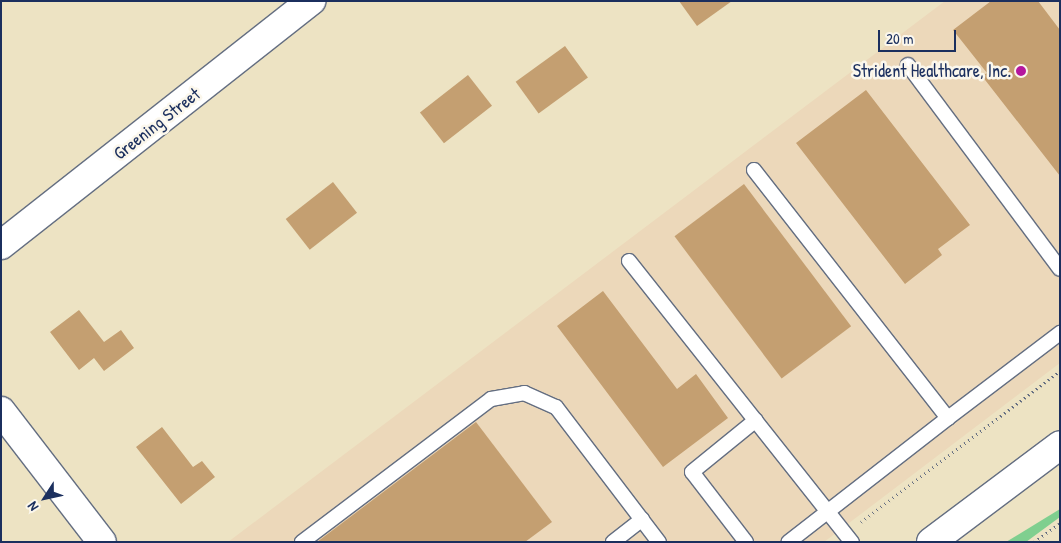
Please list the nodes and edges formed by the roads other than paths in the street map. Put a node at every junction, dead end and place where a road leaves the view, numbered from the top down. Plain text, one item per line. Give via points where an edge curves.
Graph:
1 (311, 1) edge
2 (908, 65) dead end
3 (754, 170) dead end
4 (1, 245) edge
5 (629, 261) dead end
6 (1058, 262) edge
7 (1060, 334) edge
8 (1, 411) edge
9 (948, 418) junction
10 (756, 420) junction
11 (1060, 446) edge
12 (829, 513) junction
13 (642, 520) junction
14 (849, 538) edge
15 (102, 542) edge
16 (302, 542) edge
17 (613, 542) edge
18 (659, 542) edge
19 (746, 542) edge
20 (789, 542) edge
21 (931, 542) edge

1 - 4 street, Greening Street
2 - 6 lane
3 - 9 lane
5 - 10 lane
7 - 9 lane
8 - 15 street
9 - 12 lane
10 - 12 lane
10 - 19 lane via 692,472
11 - 21 street
12 - 14 lane
12 - 20 lane
13 - 16 lane via 556,407 524,393 491,399
13 - 17 lane
13 - 18 lane

